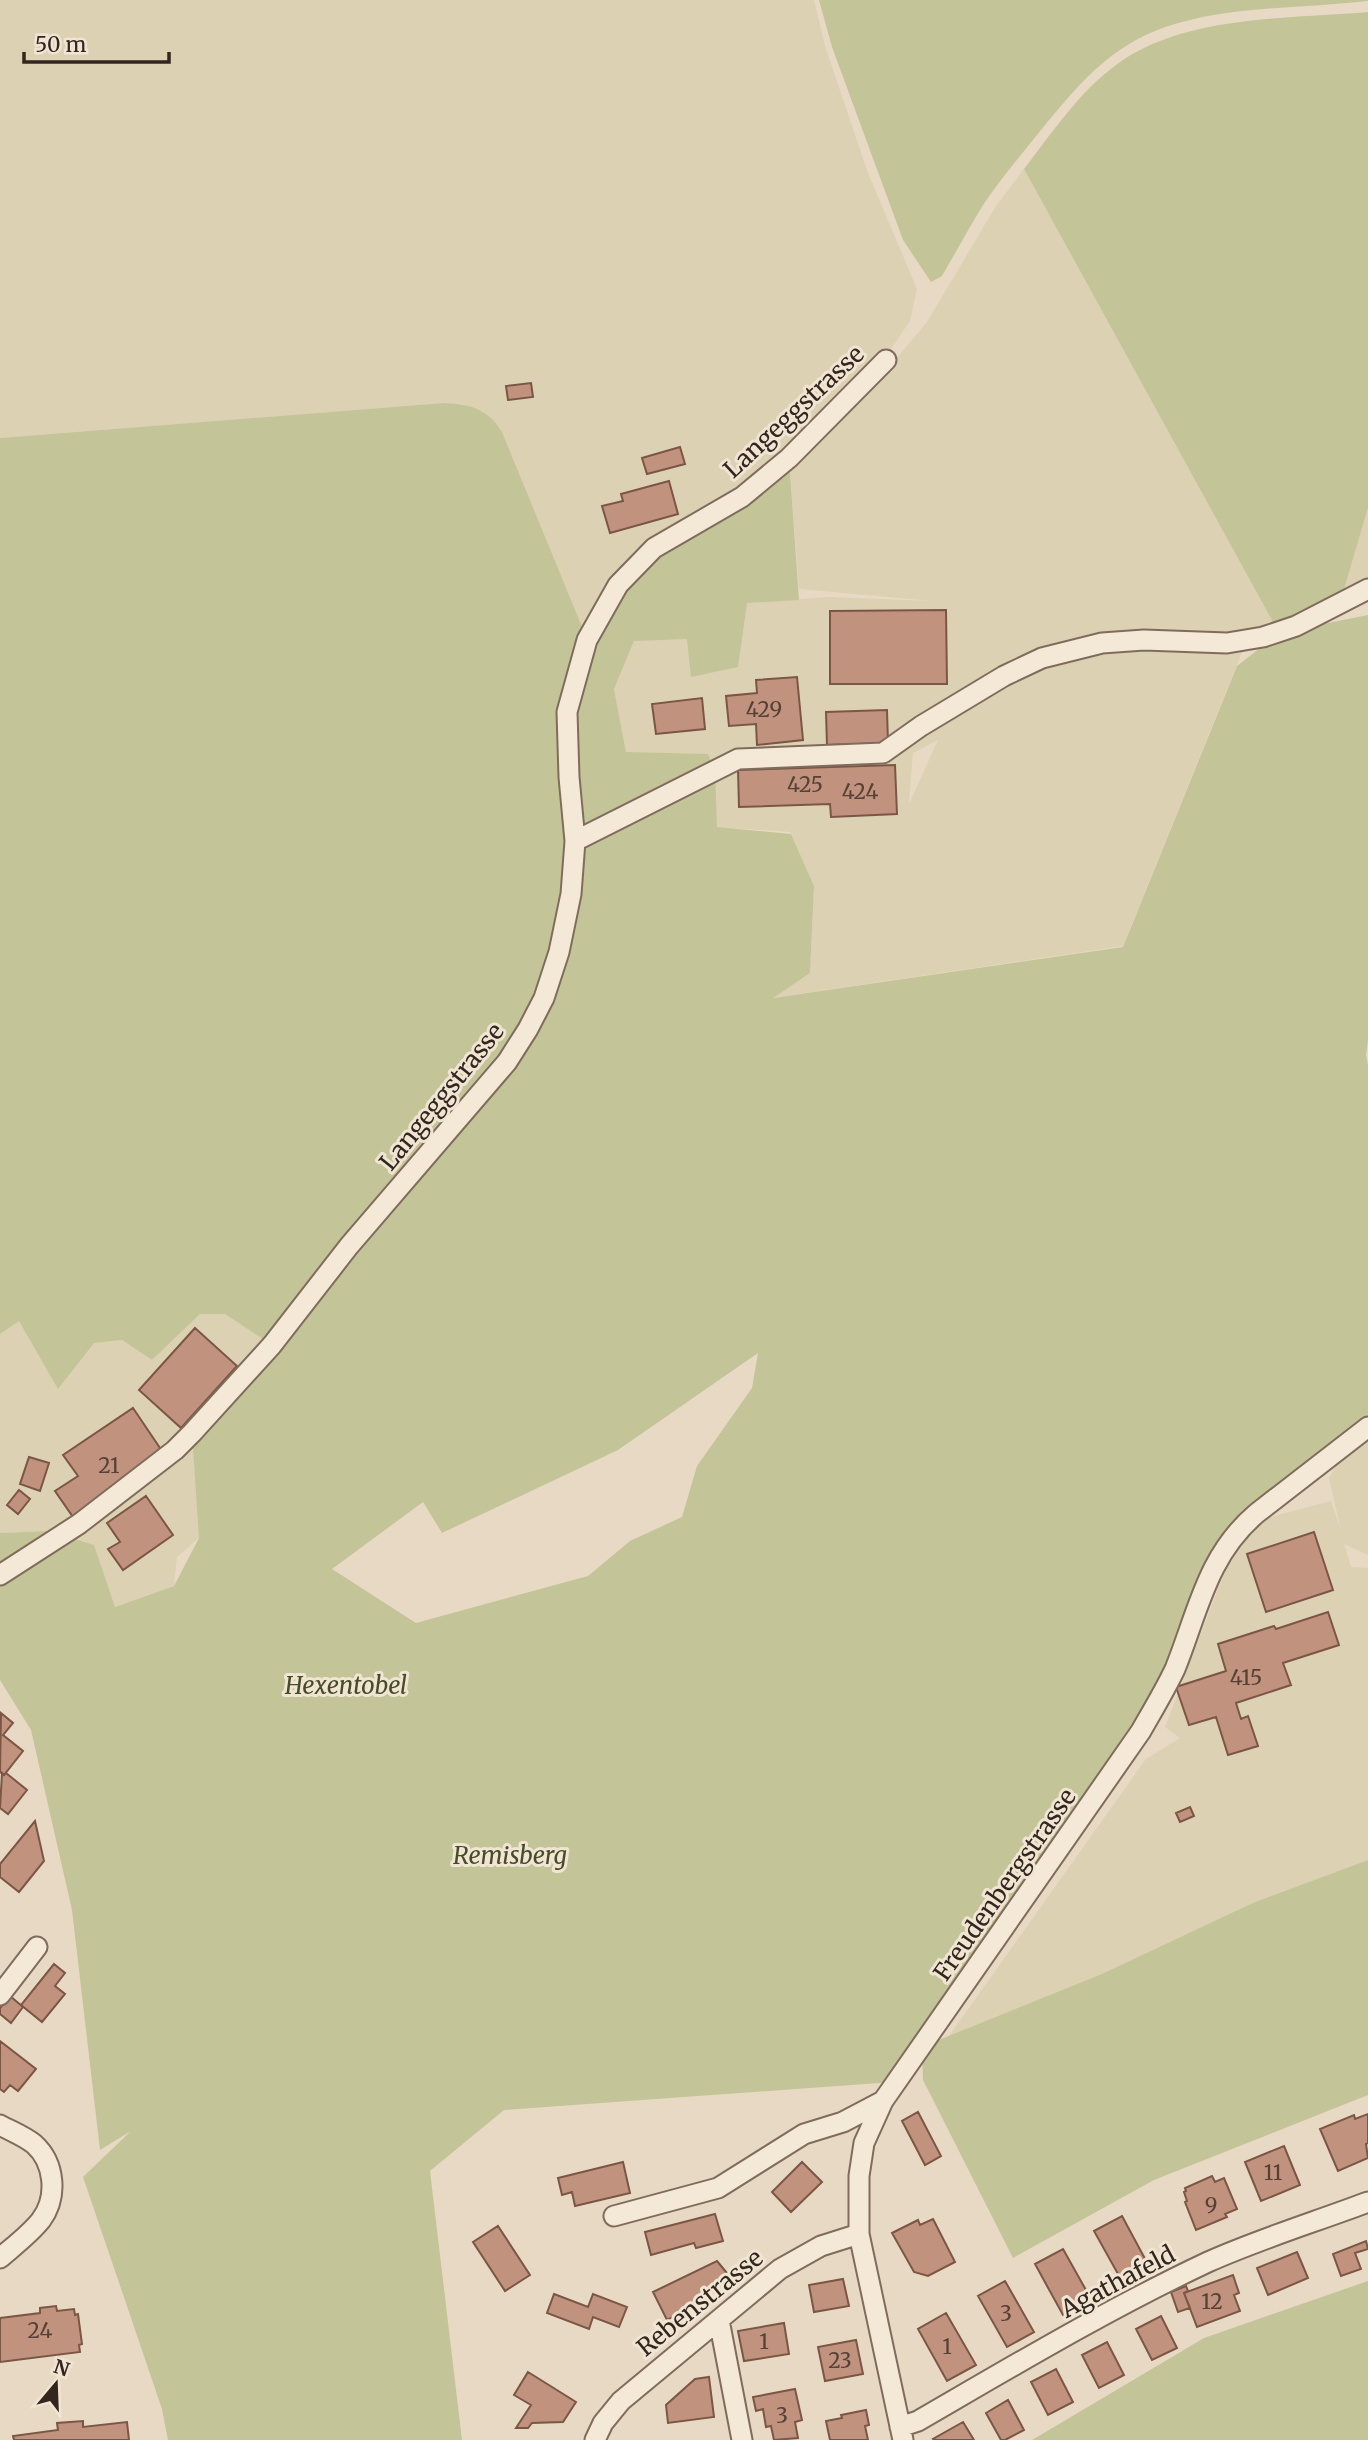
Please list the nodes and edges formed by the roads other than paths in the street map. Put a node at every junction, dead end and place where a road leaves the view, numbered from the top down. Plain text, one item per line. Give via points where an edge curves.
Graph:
1 (886, 360) dead end
2 (1368, 589) edge
3 (575, 841) junction
4 (1368, 1427) edge
5 (0, 1575) edge
6 (37, 1947) dead end
7 (0, 1996) edge
8 (883, 2101) junction
9 (0, 2125) edge
10 (1368, 2202) edge
11 (614, 2216) dead end
12 (859, 2234) junction
13 (0, 2258) edge
14 (719, 2320) junction
15 (902, 2434) edge
16 (595, 2440) edge
17 (742, 2440) edge

1 - 3 street, Langeggstrasse via 789,458 742,497 654,548 618,585 587,639 567,712
2 - 3 street via 1296,626 1263,637 1227,643 1102,643 1042,659 1004,676 883,753 738,760
3 - 5 street, Langeggstrasse via 559,952 544,998 507,1062 349,1246 272,1345 192,1433 79,1524
4 - 8 street, Freudenbergstrasse via 1256,1513 1225,1546 1175,1669 1141,1731
6 - 7 street
8 - 11 street via 843,2122 804,2134 718,2188
8 - 12 street, Freudenbergstrasse via 864,2143
9 - 13 street via 41,2152 52,2187 43,2218
10 - 15 street, Agathafeld via 1212,2261 1127,2304
12 - 14 street, Rebenstrasse via 821,2246 780,2269
12 - 15 street, Freudenbergstrasse
14 - 16 street, Rebenstrasse via 621,2401
14 - 17 street

